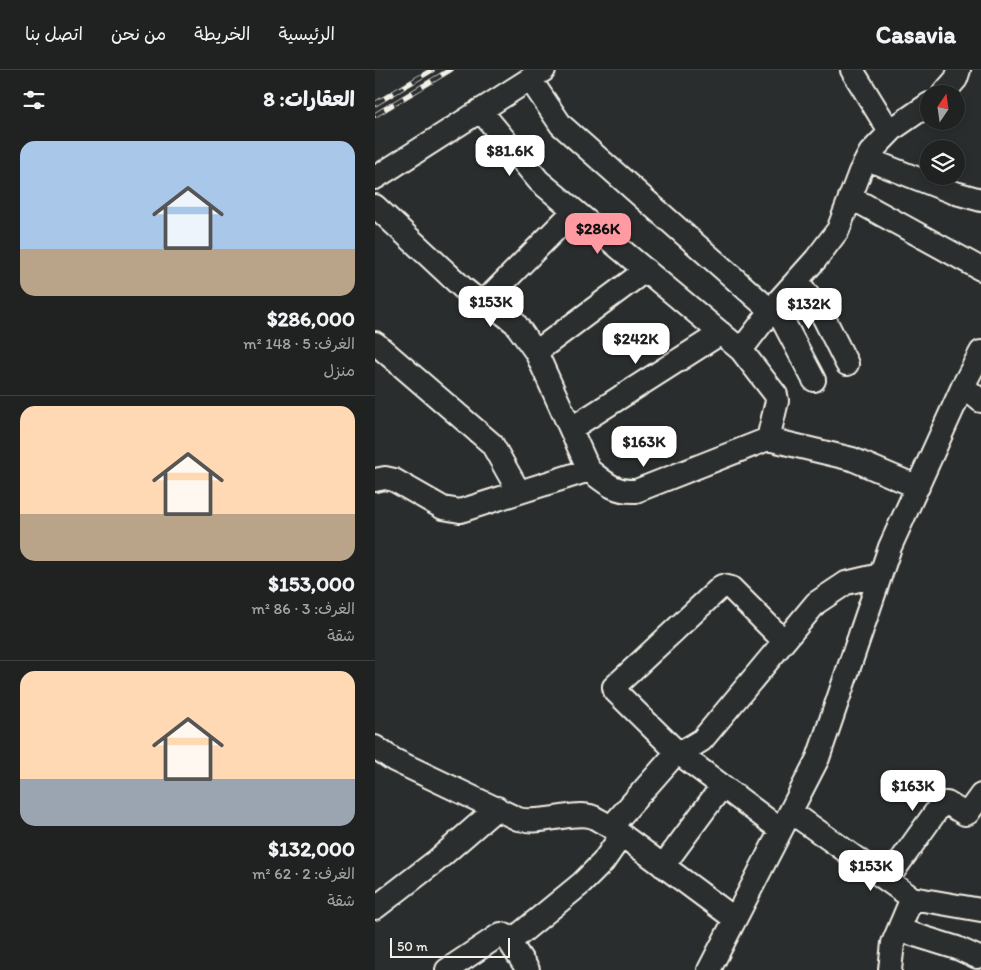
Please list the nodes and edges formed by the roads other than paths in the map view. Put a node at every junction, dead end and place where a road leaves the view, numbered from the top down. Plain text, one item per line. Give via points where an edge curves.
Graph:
1 (852, 70) edge
2 (959, 70) edge
3 (537, 74) edge
4 (951, 85) edge
5 (480, 110) junction
6 (920, 110) edge
7 (890, 132) junction
8 (867, 159) junction
9 (375, 178) edge
10 (851, 197) junction
11 (981, 200) edge
12 (375, 206) edge
13 (574, 212) junction
14 (981, 269) edge
15 (646, 270) junction
16 (797, 280) junction
17 (486, 300) junction
18 (773, 308) junction
19 (721, 333) junction
20 (375, 343) edge
21 (741, 350) junction
22 (537, 352) junction
23 (981, 352) edge
24 (847, 364) dead end
25 (813, 380) dead end
26 (963, 386) junction
27 (981, 400) edge
28 (572, 428) junction
29 (768, 439) junction
30 (589, 470) junction
31 (375, 480) edge
32 (917, 487) junction
33 (519, 492) junction
34 (880, 575) junction
35 (784, 641) junction
36 (375, 747) edge
37 (677, 752) junction
38 (722, 786) junction
39 (981, 795) edge
40 (497, 808) junction
41 (786, 821) junction
42 (616, 831) junction
43 (663, 866) junction
44 (887, 880) junction
45 (912, 898) junction
46 (375, 908) edge
47 (981, 910) edge
48 (735, 919) junction
49 (899, 930) junction
50 (510, 942) junction
51 (977, 957) dead end
52 (447, 970) edge
53 (528, 970) edge
54 (709, 970) edge
55 (890, 970) edge

1 - 7 street
2 - 4 street
3 - 5 street
3 - 18 street via 561,125
5 - 9 street
5 - 13 street via 539,181
6 - 7 street
7 - 8 street
8 - 10 street
8 - 11 street
10 - 14 street
10 - 16 street via 837,230
12 - 17 street via 474,297
13 - 15 street
13 - 17 street
15 - 19 street
15 - 22 street
16 - 18 street
16 - 24 street via 824,318
17 - 22 street via 515,324
18 - 21 street
18 - 25 street
19 - 21 street
19 - 28 street
20 - 33 street via 491,444
21 - 29 street via 776,395
22 - 28 street
23 - 26 street
26 - 27 street
26 - 32 street
28 - 30 street
29 - 30 street via 637,491 612,488
29 - 32 street via 853,459
30 - 33 street
31 - 33 street via 393,480 451,510
32 - 34 street
34 - 35 street via 846,583 823,596
34 - 41 street via 818,758
35 - 37 street via 702,740
35 - 37 street via 731,588 722,586 615,684 615,691
36 - 40 street via 394,760
37 - 38 street
37 - 42 street
38 - 41 street
38 - 43 street
39 - 44 street via 965,814 942,803
40 - 42 street via 525,821 593,817
40 - 46 street
41 - 44 street
41 - 48 street
42 - 43 street
42 - 50 street via 603,862 582,884
43 - 48 street
44 - 45 street
45 - 47 street
45 - 49 street
48 - 54 street
49 - 51 street
49 - 55 street via 893,943
50 - 52 street via 499,935
50 - 53 street

